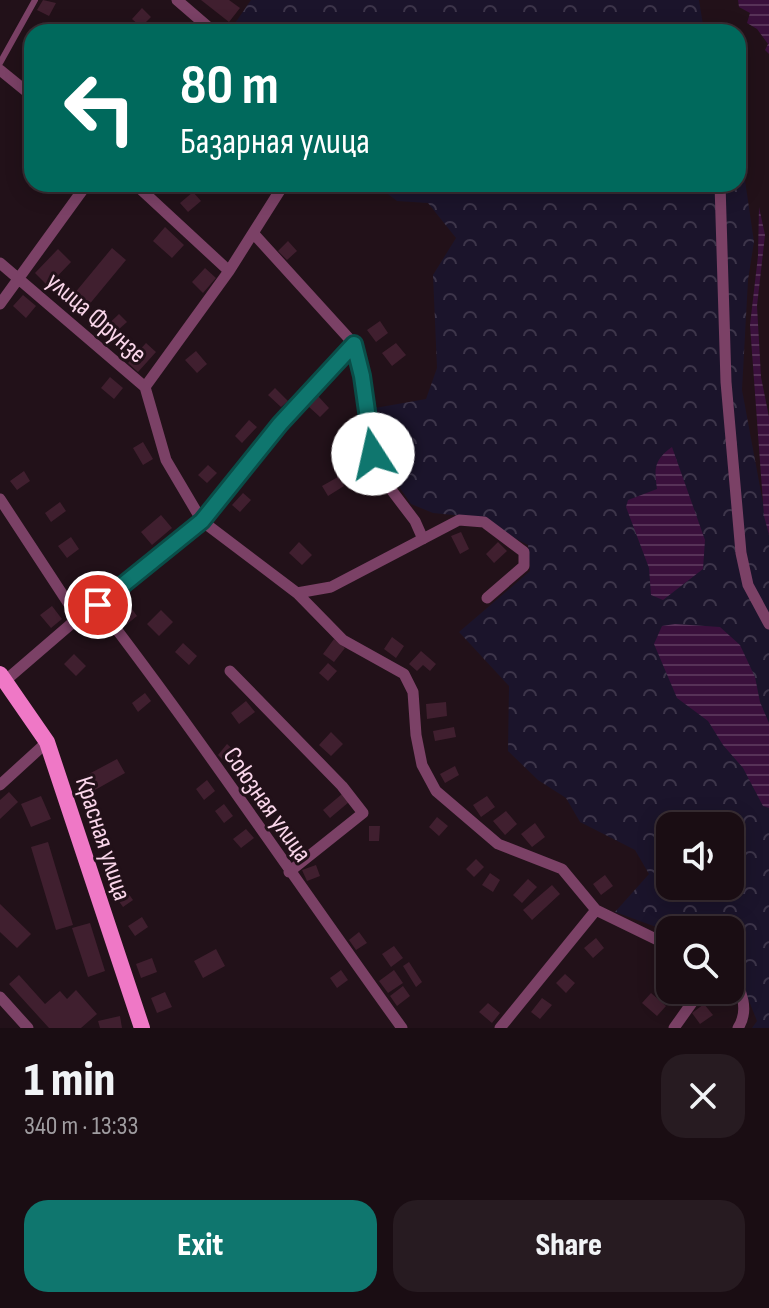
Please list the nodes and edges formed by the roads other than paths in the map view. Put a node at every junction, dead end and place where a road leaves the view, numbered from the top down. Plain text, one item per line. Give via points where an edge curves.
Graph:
1 (35, 0) edge
2 (177, 0) edge
3 (205, 24) edge
4 (0, 63) edge
5 (0, 70) edge
6 (24, 90) edge
7 (81, 192) edge
8 (144, 192) edge
9 (279, 192) edge
10 (720, 192) edge
11 (253, 233) junction
12 (0, 263) edge
13 (229, 271) junction
14 (18, 278) junction
15 (0, 304) edge
16 (354, 344) junction
17 (145, 387) junction
18 (0, 499) edge
19 (202, 521) junction
20 (423, 539) junction
21 (297, 593) junction
22 (487, 598) dead end
23 (98, 605) junction
24 (78, 618) junction
25 (769, 624) edge
26 (230, 671) dead end
27 (3, 677) edge
28 (47, 742) junction
29 (0, 785) edge
30 (289, 872) junction
31 (596, 910) junction
32 (656, 939) edge
33 (0, 997) edge
34 (691, 1004) edge
35 (743, 1004) edge
36 (28, 1028) edge
37 (142, 1028) edge
38 (402, 1028) edge
39 (500, 1028) edge
40 (674, 1028) edge
41 (738, 1028) edge

1 - 4 lane
2 - 3 street
5 - 6 street
7 - 14 street
8 - 13 street
9 - 11 street
10 - 25 street via 726,382 741,553 748,585
11 - 13 street
11 - 16 street
12 - 14 street, улица Фрунзе
13 - 17 street
14 - 15 street
14 - 17 street, улица Фрунзе
16 - 19 street via 280,424
16 - 20 street via 377,471
17 - 19 street, улица Фрунзе via 166,460
18 - 24 street
19 - 21 street, улица Фрунзе
19 - 23 street
20 - 21 street via 331,587
20 - 22 street via 459,520 484,522 524,552 524,566
21 - 31 street, улица Фрунзе via 343,640 404,674 413,692 422,765 436,791 498,844 562,869
23 - 24 street
23 - 30 street, Союзная улица
24 - 27 street
26 - 30 street via 363,813
27 - 28 street, Красная улица
28 - 29 street
28 - 37 street, Красная улица
30 - 38 street, Союзная улица
31 - 32 street, улица Фрунзе
31 - 39 street
33 - 36 street
34 - 40 street
35 - 41 street

